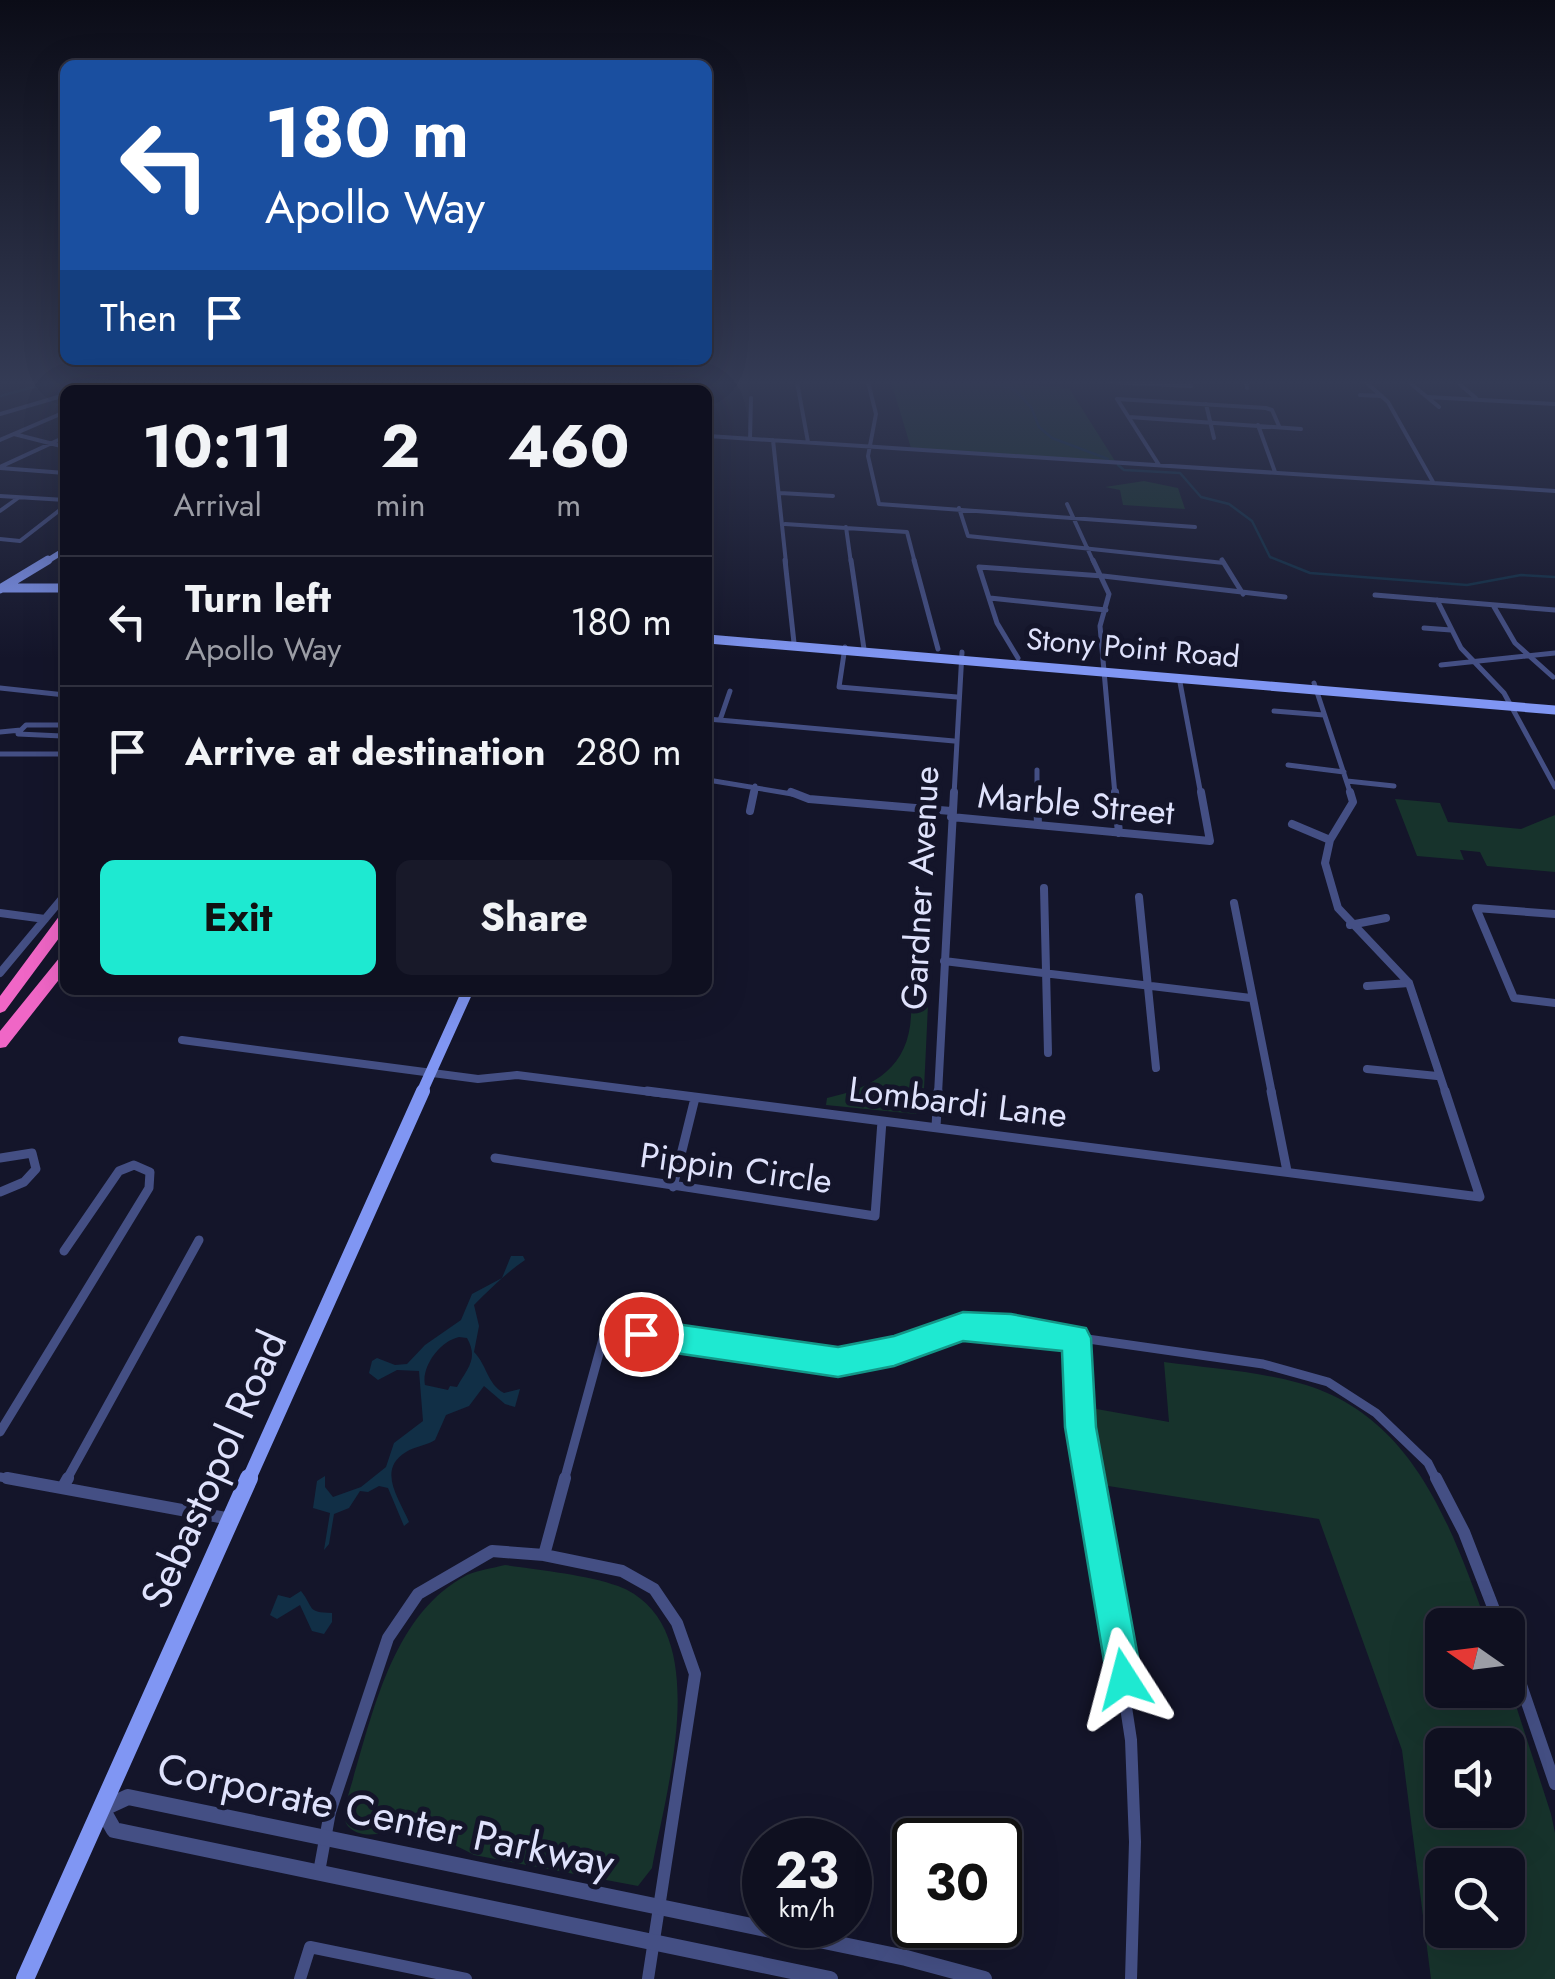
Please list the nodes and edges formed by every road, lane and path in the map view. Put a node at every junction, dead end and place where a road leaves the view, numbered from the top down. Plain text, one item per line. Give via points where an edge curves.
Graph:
1 (778, 474) edge
2 (871, 474) edge
3 (1312, 474) edge
4 (1428, 474) edge
5 (1432, 482) junction
6 (1555, 490) edge
7 (780, 493) junction
8 (0, 496) edge
9 (832, 496) dead end
10 (18, 498) junction
11 (60, 502) edge
12 (1067, 504) dead end
13 (60, 507) edge
14 (959, 508) junction
15 (0, 511) edge
16 (1073, 516) junction
17 (785, 524) junction
18 (846, 527) junction
19 (1194, 527) dead end
20 (0, 539) edge
21 (1086, 546) junction
22 (60, 553) edge
23 (1104, 576) junction
24 (1, 589) edge
25 (60, 590) edge
26 (1243, 594) junction
27 (1375, 596) dead end
28 (1285, 597) dead end
29 (990, 598) junction
30 (1437, 600) junction
31 (1493, 604) junction
32 (1106, 610) junction
33 (1554, 611) edge
34 (1424, 628) dead end
35 (1451, 630) junction
36 (712, 635) edge
37 (712, 635) edge
38 (795, 640) junction
39 (865, 646) junction
40 (845, 647) junction
41 (938, 649) junction
42 (1555, 653) edge
43 (962, 655) junction
44 (1528, 656) junction
45 (1018, 658) junction
46 (1475, 661) junction
47 (1441, 665) dead end
48 (1103, 668) junction
49 (1179, 677) junction
50 (1552, 677) dead end
51 (1315, 686) junction
52 (0, 688) edge
53 (60, 694) edge
54 (956, 697) junction
55 (740, 698) dead end
56 (1509, 702) junction
57 (1555, 706) edge
58 (1274, 710) dead end
59 (1324, 715) junction
60 (712, 719) edge
61 (720, 720) junction
62 (0, 732) edge
63 (60, 736) edge
64 (954, 741) junction
65 (0, 754) edge
66 (60, 754) edge
67 (1288, 766) dead end
68 (1037, 770) dead end
69 (1345, 777) junction
70 (712, 781) edge
71 (755, 786) junction
72 (1394, 786) dead end
73 (1555, 788) edge
74 (750, 811) dead end
75 (951, 814) junction
76 (1292, 824) dead end
77 (1038, 825) junction
78 (1119, 833) junction
79 (1330, 840) junction
80 (1044, 888) dead end
81 (1138, 897) dead end
82 (60, 901) edge
83 (1234, 903) dead end
84 (0, 913) edge
85 (1555, 914) edge
86 (1386, 918) dead end
87 (46, 919) junction
88 (1350, 925) junction
89 (60, 926) edge
90 (60, 936) edge
91 (944, 961) junction
92 (60, 967) edge
93 (1046, 973) junction
94 (0, 974) edge
95 (1409, 982) junction
96 (1146, 985) junction
97 (1367, 986) dead end
98 (466, 995) edge
99 (1251, 998) junction
100 (1555, 1002) edge
101 (0, 1008) edge
102 (182, 1040) dead end
103 (0, 1042) edge
104 (1048, 1053) dead end
105 (1156, 1068) dead end
106 (1367, 1068) dead end
107 (430, 1073) junction
108 (1437, 1076) junction
109 (695, 1098) junction
110 (882, 1121) junction
111 (936, 1127) junction
112 (0, 1158) edge
113 (495, 1158) dead end
114 (1287, 1171) junction
115 (673, 1187) junction
116 (0, 1192) edge
117 (199, 1240) dead end
118 (64, 1251) dead end
119 (1076, 1338) junction
120 (0, 1432) edge
121 (0, 1477) edge
122 (63, 1487) junction
123 (231, 1519) junction
124 (544, 1554) junction
125 (1493, 1608) edge
126 (1525, 1697) edge
127 (1555, 1784) edge
128 (102, 1809) junction
129 (326, 1839) junction
130 (319, 1874) junction
131 (660, 1906) junction
132 (654, 1943) junction
133 (25, 1979) edge
134 (300, 1979) edge
135 (466, 1979) edge
136 (648, 1979) edge
137 (830, 1979) edge
138 (984, 1979) edge
139 (1132, 1979) edge

1 - 7 street
2 - 14 street via 879,504
3 - 5 street
4 - 5 street
5 - 6 street
7 - 9 street
7 - 17 street
8 - 10 street
10 - 11 street
10 - 15 street
12 - 16 street
13 - 20 street via 20,541
14 - 16 street
14 - 21 street via 968,536
16 - 19 street
16 - 21 street
17 - 18 street
17 - 38 street
18 - 39 street
18 - 41 street via 907,532
21 - 23 street
21 - 26 street via 1222,560
22 - 24 main road
23 - 26 street
23 - 29 street via 979,567
23 - 32 street
24 - 25 main road
26 - 28 street
27 - 30 street
29 - 32 street
29 - 45 street
30 - 31 street
30 - 35 street
31 - 33 street
31 - 44 street
32 - 48 street via 1100,626
34 - 35 street
35 - 46 street
36 - 38 main road, Stony Point Road
37 - 38 main road, Stony Point Road
38 - 39 main road, Stony Point Road
38 - 40 main road, Stony Point Road
39 - 40 main road, Stony Point Road
39 - 41 main road, Stony Point Road
39 - 43 main road, Stony Point Road
40 - 54 street via 839,688
41 - 43 main road, Stony Point Road
42 - 44 street
43 - 45 main road, Stony Point Road
43 - 48 main road, Stony Point Road
43 - 54 street, Gardner Avenue
44 - 46 street
44 - 50 street
45 - 48 main road, Stony Point Road
46 - 47 street
46 - 56 street
48 - 49 main road, Stony Point Road
48 - 51 main road, Stony Point Road
48 - 78 street
49 - 51 main road, Stony Point Road
49 - 78 street, Marble Street via 1210,841
51 - 56 main road, Stony Point Road
51 - 59 street
52 - 53 street
54 - 64 street, Gardner Avenue
55 - 61 street via 729,694
56 - 57 main road, Stony Point Road
56 - 73 street
58 - 59 street
59 - 69 street
60 - 61 street
61 - 64 street
62 - 63 street
64 - 75 street, Gardner Avenue
65 - 66 street
67 - 69 street
68 - 77 street
69 - 72 street
69 - 79 street via 1354,802
70 - 71 street, Marble Street
71 - 74 street
71 - 75 street, Marble Street via 809,799
75 - 77 street, Marble Street
75 - 91 street, Gardner Avenue
76 - 79 street
77 - 78 street, Marble Street
79 - 88 street via 1325,863
80 - 93 street
81 - 96 street
82 - 87 street
83 - 99 street
84 - 87 street
85 - 100 street via 1476,908 1514,998
86 - 88 street
87 - 94 street
88 - 95 street
89 - 101 highway
90 - 101 highway
91 - 93 street
91 - 111 street, Gardner Avenue
92 - 103 highway
93 - 96 street
93 - 104 street
95 - 97 street
95 - 108 street
96 - 99 street
96 - 105 street
98 - 107 main road, Sebastopol Road
99 - 114 street
102 - 107 street, Lombardi Lane
106 - 108 street
107 - 109 street, Lombardi Lane via 478,1079 516,1074
107 - 123 main road, Sebastopol Road
108 - 114 street, Lombardi Lane via 1480,1197
109 - 110 street, Lombardi Lane
109 - 115 street
110 - 111 street, Lombardi Lane
110 - 115 street, Pippin Circle via 875,1216
111 - 114 street, Lombardi Lane
112 - 116 street via 32,1152 36,1169
113 - 115 street, Pippin Circle
117 - 122 street
118 - 120 street via 119,1170 134,1165 150,1172 149,1188
119 - 124 street via 963,1326 838,1362 606,1328
119 - 125 street via 1263,1364 1352,1395 1428,1463 1458,1517
119 - 139 street via 1081,1427 1132,1738
121 - 122 street
122 - 123 street
123 - 128 main road, Sebastopol Road
124 - 129 street via 492,1551 418,1594 388,1638
124 - 131 street via 622,1572 654,1589 677,1623 695,1674
126 - 127 street
128 - 129 street, Corporate Center Parkway via 128,1797
128 - 130 street, Corporate Center Parkway via 114,1830
128 - 133 main road, Sebastopol Road
129 - 130 street
129 - 131 street, Corporate Center Parkway
130 - 132 street, Corporate Center Parkway
131 - 132 street
131 - 138 street, Corporate Center Parkway
132 - 136 street
132 - 137 street, Corporate Center Parkway
134 - 135 street via 310,1947

